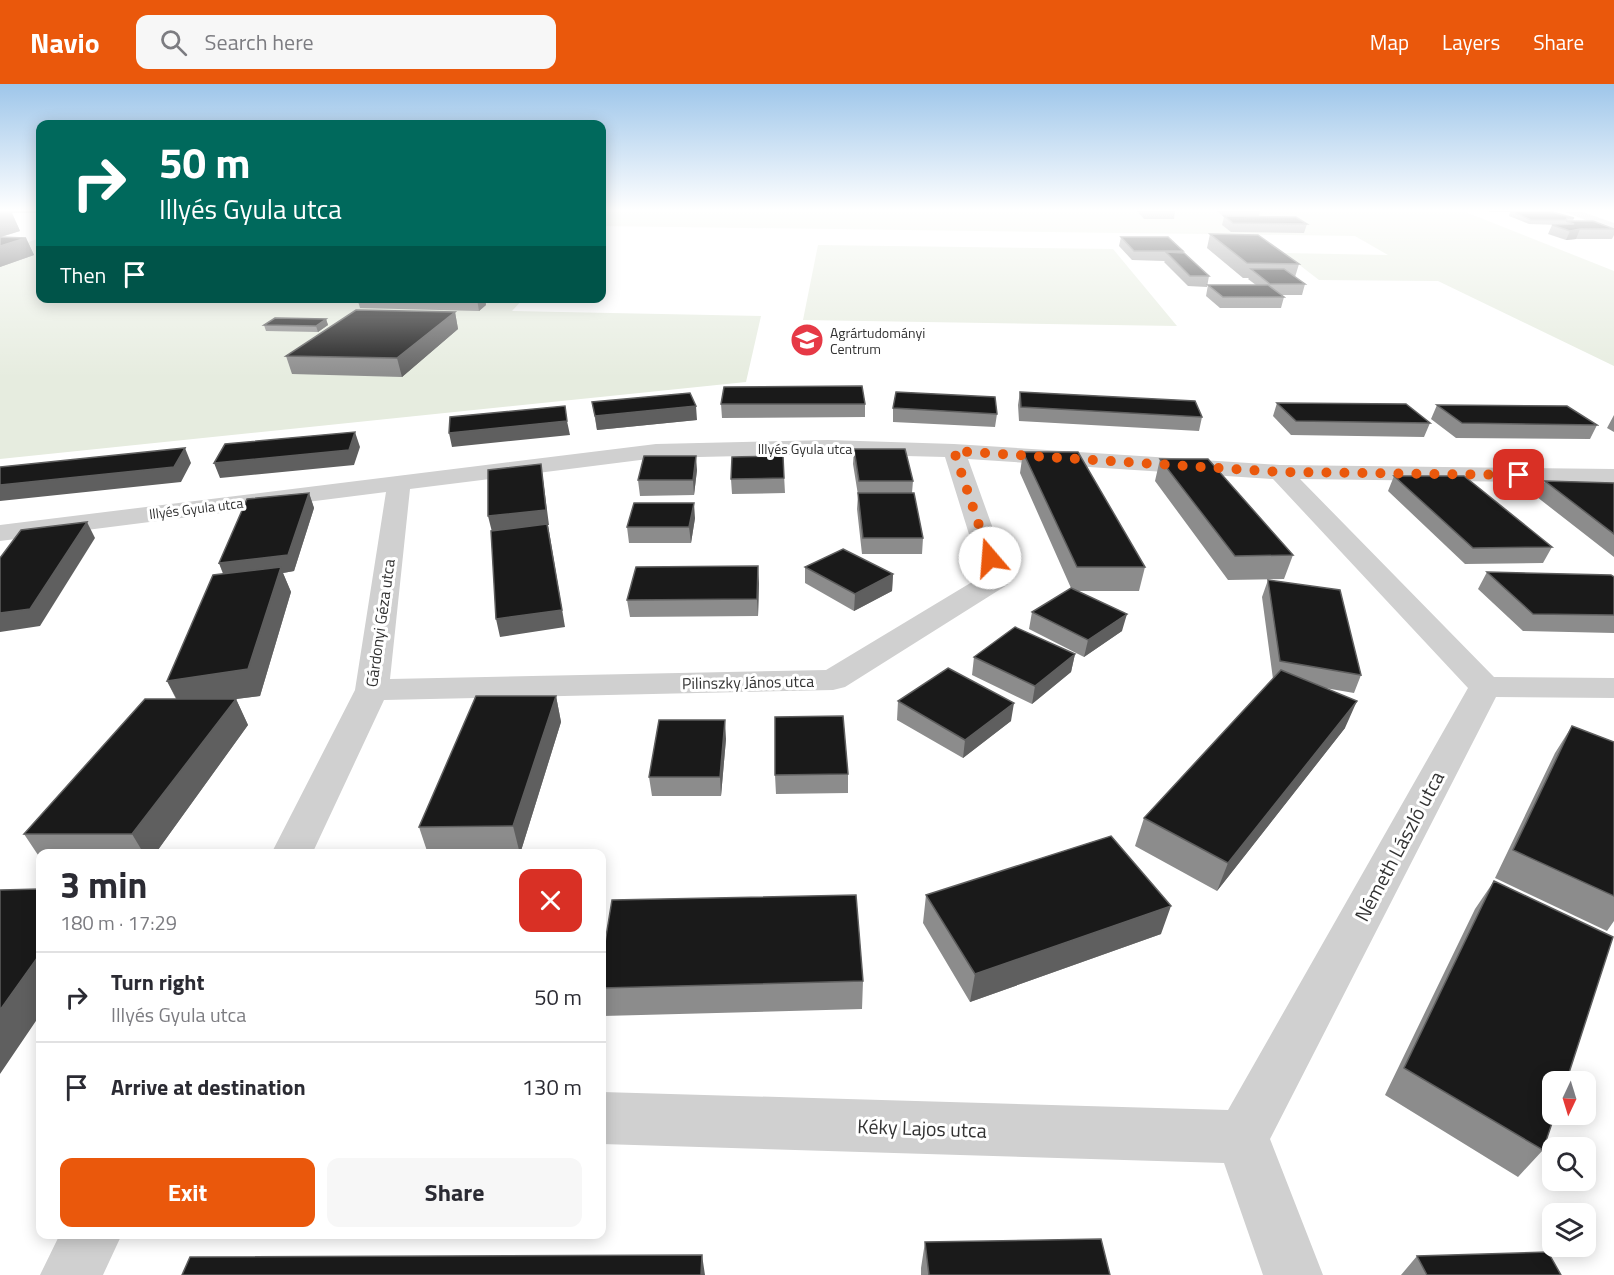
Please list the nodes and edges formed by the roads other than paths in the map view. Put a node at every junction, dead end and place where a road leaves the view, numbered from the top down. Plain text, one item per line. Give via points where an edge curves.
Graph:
1 (954, 451) junction
2 (1280, 472) junction
3 (1614, 476) edge
4 (399, 482) junction
5 (0, 533) edge
6 (1485, 687) junction
7 (1614, 688) edge
8 (372, 690) junction
9 (293, 849) edge
10 (606, 1118) edge
11 (1242, 1137) junction
12 (90, 1239) edge
13 (70, 1275) edge
14 (1293, 1275) edge

1 - 2 street, Illyés Gyula utca
1 - 4 street, Illyés Gyula utca via 828,447 656,451
1 - 8 street, Pilinszky János utca via 997,579 833,680
2 - 3 street, Illyés Gyula utca
2 - 6 street
4 - 5 street, Illyés Gyula utca
4 - 8 street, Gárdonyi Géza utca
6 - 7 street
6 - 11 street, Németh László utca
8 - 9 street, Gárdonyi Géza utca
10 - 11 street, Kéky Lajos utca
11 - 14 street
12 - 13 street

